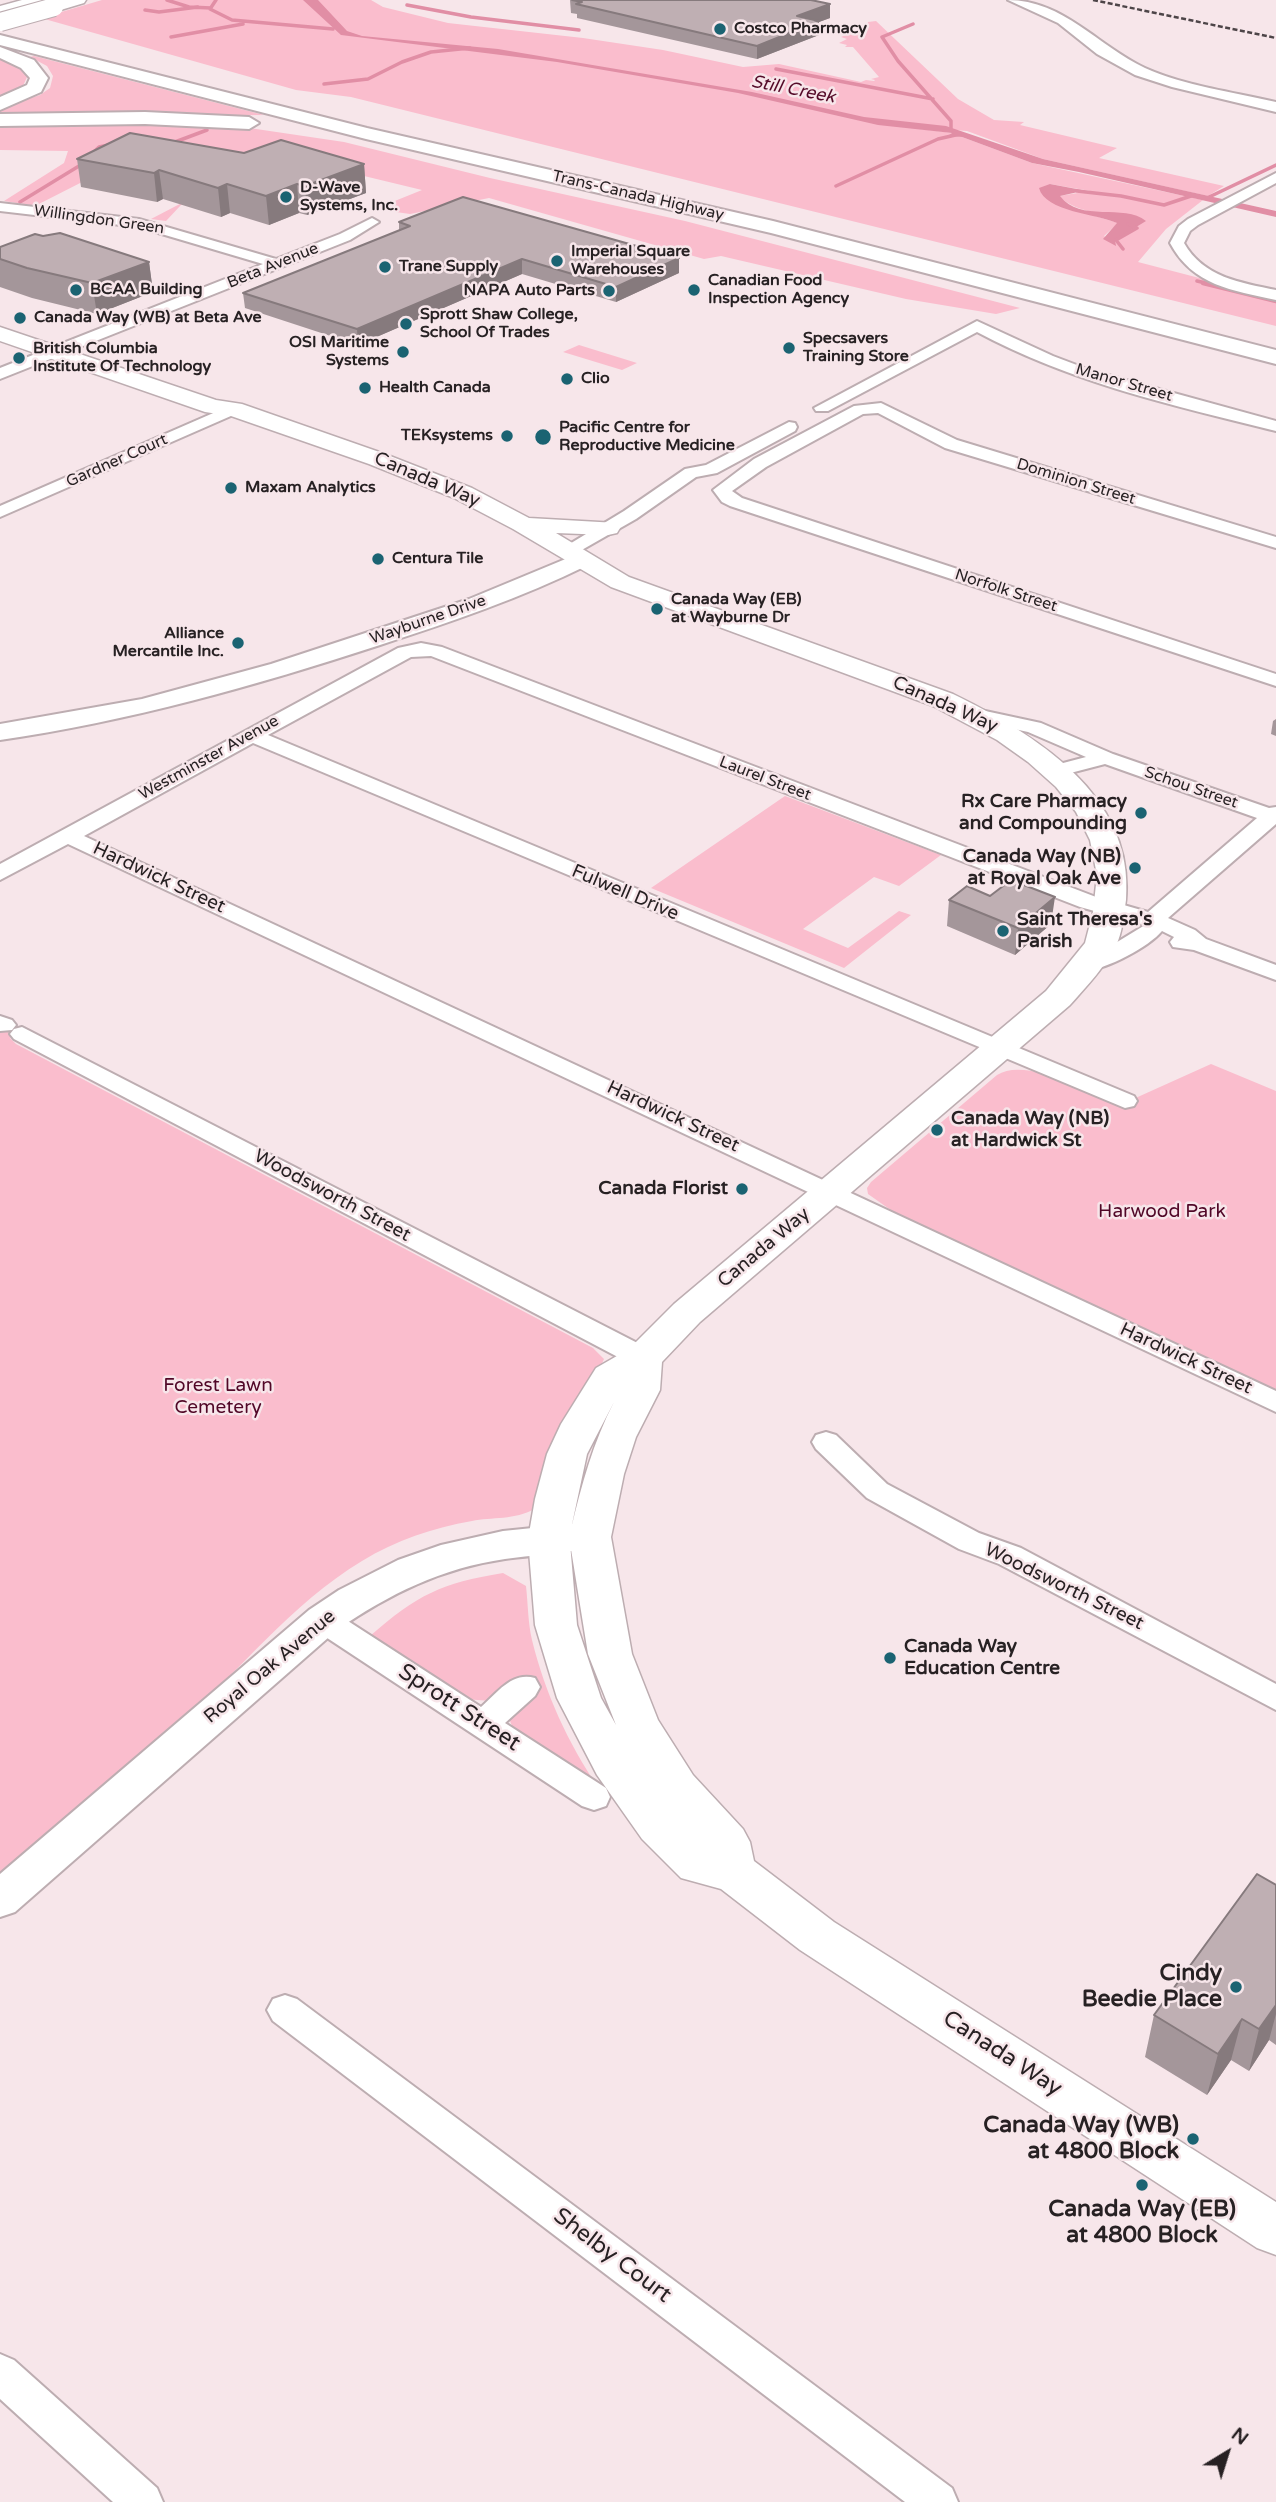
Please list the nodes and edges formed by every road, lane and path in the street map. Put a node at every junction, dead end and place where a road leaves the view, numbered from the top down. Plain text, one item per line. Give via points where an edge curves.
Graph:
1 (78, 0) edge
2 (1016, 0) edge
3 (42, 3) edge
4 (0, 11) edge
5 (0, 22) edge
6 (45, 30) junction
7 (0, 40) edge
8 (0, 52) edge
9 (276, 92) dead end
10 (0, 104) edge
11 (314, 104) junction
12 (1276, 107) edge
13 (0, 120) edge
14 (1276, 177) edge
15 (592, 186) junction
16 (1227, 203) joint
17 (0, 207) edge
18 (372, 222) dead end
19 (277, 264) junction
20 (1224, 282) joint
21 (1276, 296) edge
22 (0, 321) edge
23 (977, 326) joint
24 (0, 334) edge
25 (1276, 337) edge
26 (63, 349) junction
27 (1276, 357) edge
28 (0, 374) edge
29 (881, 408) joint
30 (234, 409) junction
31 (1276, 426) edge
32 (712, 469) junction
33 (736, 502) joint
34 (0, 513) edge
35 (522, 524) junction
36 (608, 528) junction
37 (1276, 543) edge
38 (573, 555) junction
39 (421, 649) joint
40 (1276, 680) edge
41 (113, 707) junction
42 (976, 715) junction
43 (0, 718) edge
44 (0, 732) edge
45 (251, 735) junction
46 (1106, 758) junction
47 (1055, 771) junction
48 (1275, 816) edge
49 (68, 836) junction
50 (0, 873) edge
51 (1110, 910) junction
52 (1152, 925) junction
53 (1086, 965) junction
54 (1276, 973) edge
55 (8, 1027) edge
56 (999, 1049) junction
57 (1125, 1101) dead end
58 (831, 1191) junction
59 (643, 1358) junction
60 (1276, 1402) edge
61 (826, 1442) dead end
62 (570, 1538) junction
63 (323, 1620) junction
64 (524, 1687) dead end
65 (1276, 1698) edge
66 (483, 1724) junction
67 (594, 1797) dead end
68 (0, 1899) edge
69 (285, 2010) dead end
70 (1276, 2231) edge
71 (0, 2373) edge
72 (142, 2502) edge
73 (938, 2502) edge

1 - 3 main road
2 - 12 street via 1063,19 1126,66 1178,84
3 - 4 main road
3 - 5 main road, bridge
4 - 6 highway
5 - 6 highway, Trans-Canada Highway
6 - 11 highway, Trans-Canada Highway
7 - 15 highway, Trans-Canada Highway
8 - 10 highway via 34,68 38,78 34,88
9 - 11 highway
11 - 25 highway, Trans-Canada Highway via 935,250
13 - 15 highway via 145,118 276,125
14 - 16 street
15 - 27 highway, Trans-Canada Highway via 1009,286
16 - 20 street via 1184,229 1177,243 1198,269
17 - 19 street, Willingdon Green via 139,223
18 - 19 street, Beta Avenue
19 - 26 street, Beta Avenue
20 - 21 street
22 - 26 main road, Canada Way
23 - 31 street, Manor Street via 1064,366
23 - 32 street, Wayburne Drive
24 - 26 main road, Canada Way
26 - 28 street
26 - 30 main road, Canada Way via 229,400
29 - 33 street via 860,409 743,474 722,490
29 - 37 street, Dominion Street via 951,444
30 - 34 street, Gardner Court
30 - 35 main road, Canada Way via 422,475
32 - 36 street, Wayburne Drive via 691,473
32 - 38 street, Wayburne Drive via 710,478 639,527
33 - 40 street, Norfolk Street
35 - 36 main road
35 - 38 main road, Canada Way
36 - 38 street, Wayburne Drive
38 - 41 street, Wayburne Drive via 344,635
38 - 42 main road, Canada Way via 620,582
39 - 45 street, Westminster Avenue via 405,652
39 - 51 street, Laurel Street
41 - 43 street, Wayburne Drive
41 - 44 street, Wayburne Drive
42 - 46 street, Schou Street via 1034,727
42 - 47 main road, Canada Way via 1011,735
45 - 49 street, Westminster Avenue
45 - 56 street, Fulwell Drive
46 - 47 street
46 - 48 street, Schou Street
47 - 51 main road, Canada Way via 1089,808 1107,843 1113,868
48 - 52 street
49 - 50 street, Westminster Avenue
49 - 58 street, Hardwick Street
51 - 52 street, Laurel Street
51 - 53 main road, Canada Way via 1102,941
52 - 53 street via 1117,952
52 - 54 street, Laurel Street via 1183,942
53 - 56 main road, Canada Way via 1058,998
55 - 59 street, Woodsworth Street
56 - 57 street, Fulwell Drive
56 - 58 main road, Canada Way
58 - 59 main road, Canada Way via 687,1313
58 - 60 street, Hardwick Street
59 - 62 main road, Canada Way via 610,1377 567,1454 555,1500
61 - 65 street, Woodsworth Street via 877,1491 969,1541 1010,1556
62 - 63 street, Royal Oak Avenue via 488,1546 401,1572
62 - 70 main road, Canada Way via 638,1725 677,1788 727,1842 732,1871 817,1936
63 - 66 street, Sprott Street
63 - 68 street, Royal Oak Avenue
64 - 66 street
66 - 67 street, Sprott Street
69 - 73 street, Shelby Court
71 - 72 street

